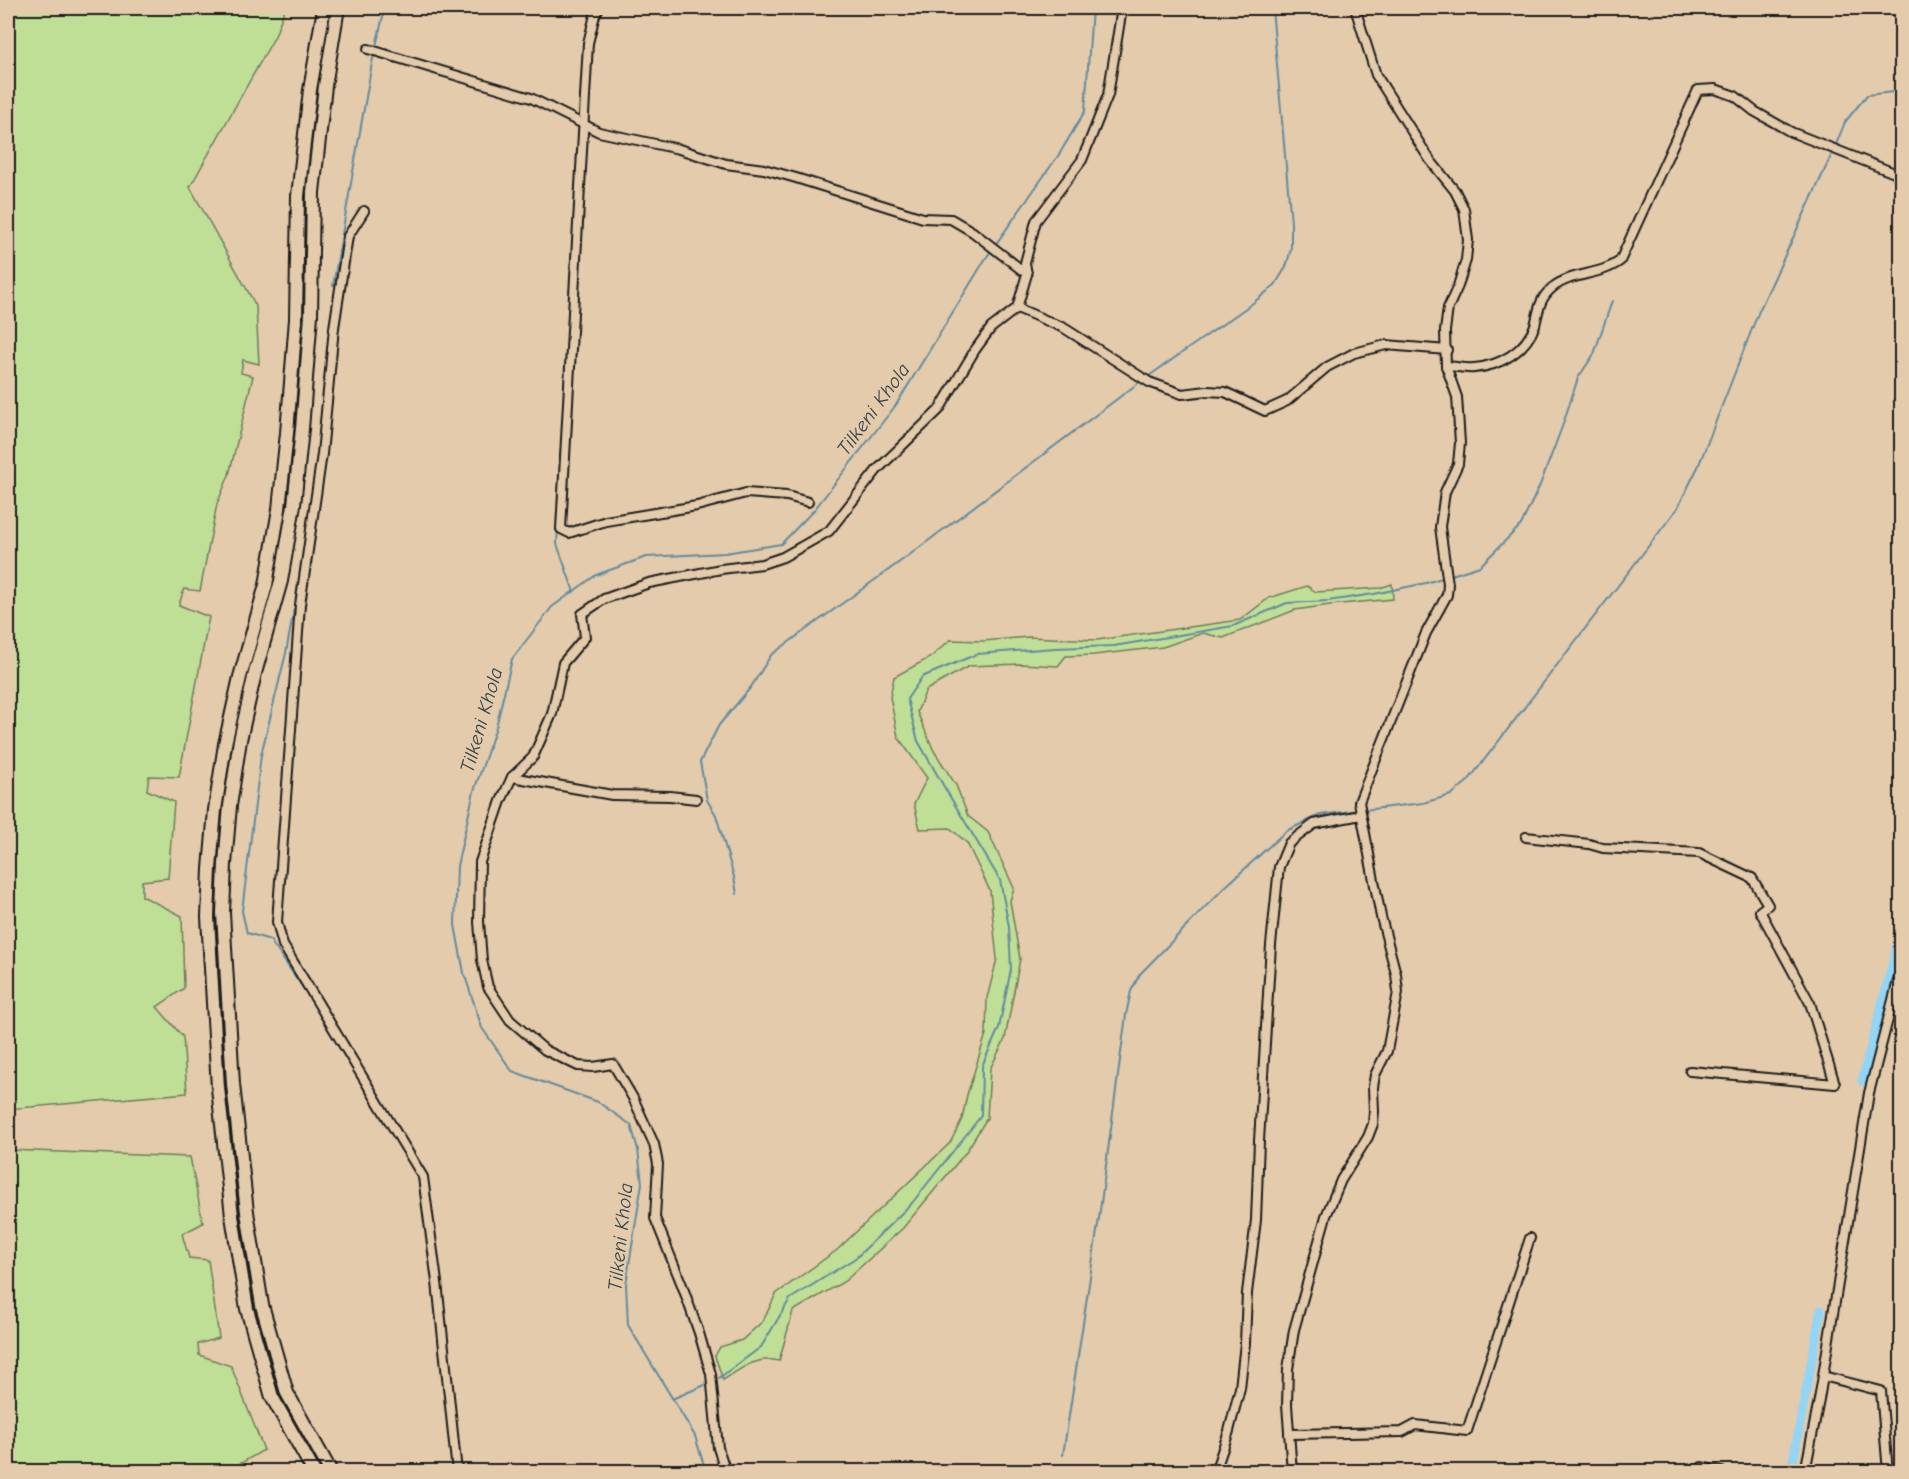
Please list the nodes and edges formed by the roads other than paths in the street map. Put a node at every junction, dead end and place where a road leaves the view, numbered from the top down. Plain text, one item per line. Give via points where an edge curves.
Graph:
1 (324, 8) edge
2 (338, 8) edge
3 (599, 8) edge
4 (1122, 8) edge
5 (1355, 8) edge
6 (373, 51) dead end
7 (584, 125) junction
8 (1902, 176) edge
9 (364, 212) dead end
10 (1028, 273) junction
11 (1017, 308) junction
12 (1447, 350) junction
13 (1446, 366) junction
14 (808, 502) dead end
15 (512, 777) junction
16 (696, 799) dead end
17 (1360, 815) junction
18 (1526, 837) dead end
19 (1902, 965) edge
20 (1690, 1071) dead end
21 (1530, 1238) dead end
22 (1823, 1376) junction
23 (1289, 1434) junction
24 (1702, 1467) dead end
25 (314, 1472) edge
26 (331, 1472) edge
27 (457, 1472) edge
28 (726, 1472) edge
29 (1215, 1472) edge
30 (1292, 1472) edge
31 (1722, 1472) edge
32 (1805, 1472) edge
33 (1888, 1472) edge

1 - 25 main road via 298,196 296,319 279,509 266,585 225,744 212,845 208,917 218,1088 247,1309 272,1397
2 - 26 main road via 313,192 311,315 294,505 281,581 240,740 229,817 223,913 233,1084 262,1305 287,1393
3 - 7 street via 588,43
4 - 10 street via 1108,95 1082,160 1036,221 1025,263
5 - 12 street via 1376,75 1464,208 1466,260 1448,308
6 - 7 street via 531,98
7 - 10 street via 726,164 764,169 923,218 951,219
7 - 14 street via 561,529 569,533 606,521 697,506 746,493
8 - 13 street via 1791,132 1735,96 1715,89 1698,90 1620,261 1553,287 1542,299 1526,343 1512,355 1473,368
9 - 27 street via 348,236 300,604 277,922 282,945 423,1177
10 - 11 street
11 - 12 street via 1064,328 1149,382 1182,394 1225,392 1265,411 1287,401 1327,368 1354,353 1386,345
11 - 15 street via 991,328 939,410 877,470 829,531 783,557 649,583 604,599 582,614 585,637 563,663 552,714 533,757
12 - 13 street
13 - 17 street via 1457,397 1460,443 1458,464 1445,492 1440,527 1447,595 1426,633 1359,802
15 - 16 street via 612,795
15 - 28 street via 480,862 479,922 488,987 510,1020 545,1050 578,1066 613,1064 633,1098 654,1144 658,1164 655,1218 711,1374 718,1448
17 - 23 street via 1398,992 1387,1051 1373,1087 1373,1124 1341,1180 1326,1216 1294,1330 1288,1369
17 - 29 street via 1314,824 1289,843 1279,867 1245,1342 1240,1388
18 - 20 street via 1603,848 1699,853 1752,878 1768,905 1760,911 1810,1003 1835,1084
19 - 22 street via 1869,1093
21 - 23 street via 1467,1431 1415,1425 1402,1432
22 - 32 street
22 - 33 street via 1881,1391
23 - 30 street
24 - 31 street

